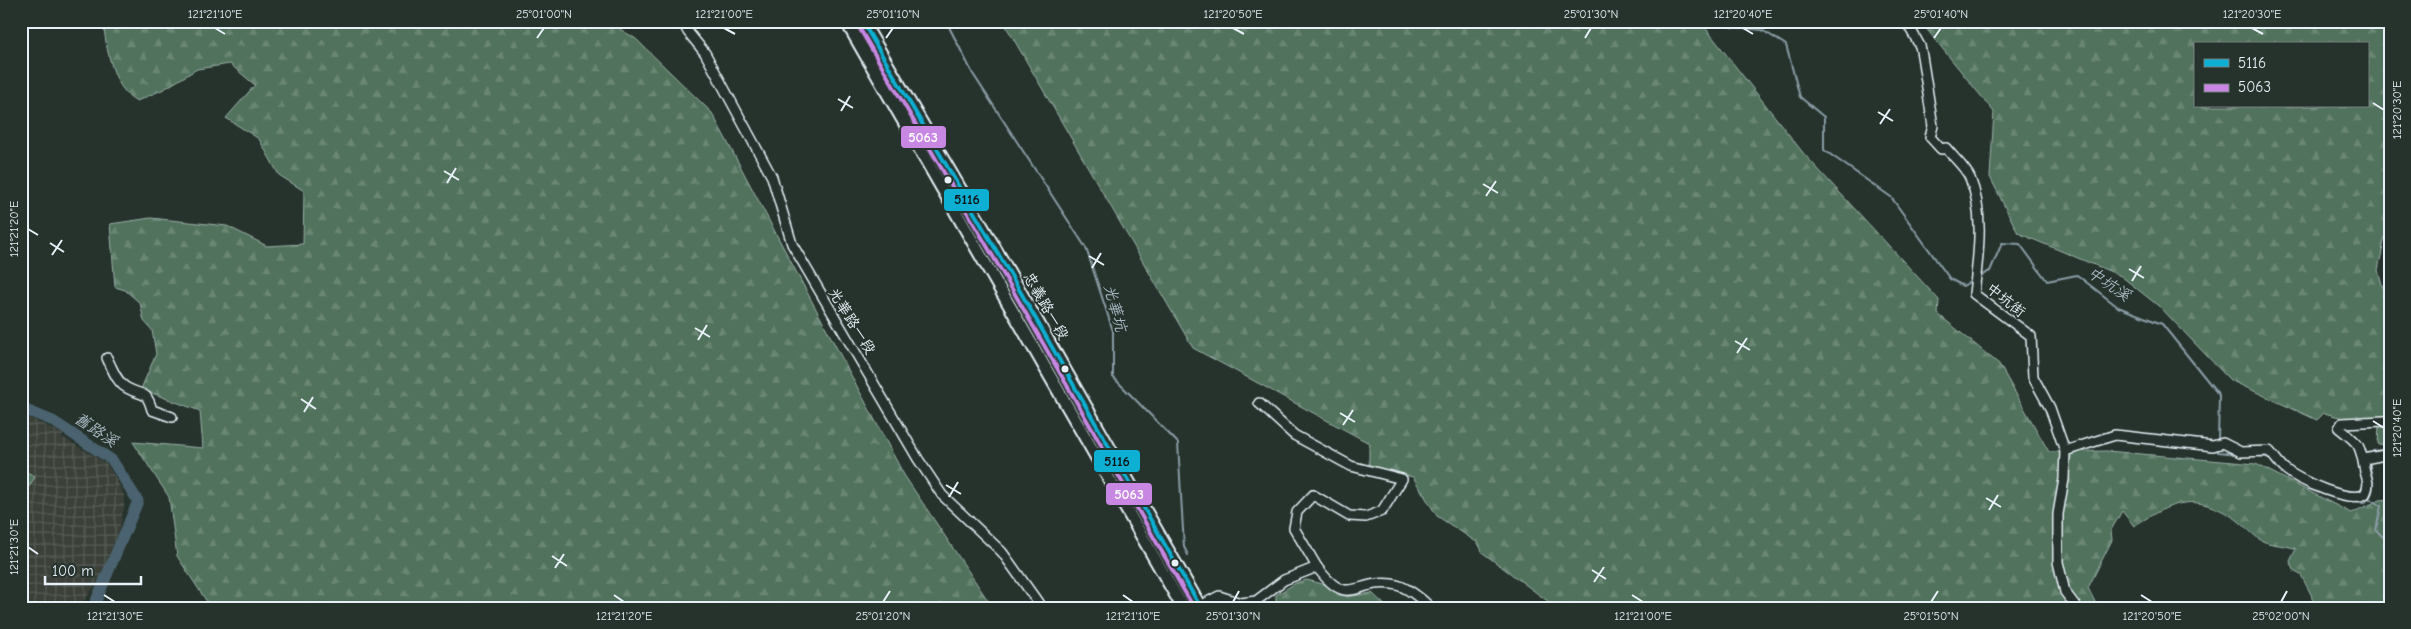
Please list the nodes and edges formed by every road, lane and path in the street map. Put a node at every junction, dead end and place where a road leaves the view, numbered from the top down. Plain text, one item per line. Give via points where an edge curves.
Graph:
1 (682, 21) edge
2 (846, 21) edge
3 (862, 21) edge
4 (1906, 21) edge
5 (965, 192) junction
6 (947, 202) junction
7 (107, 358) dead end
8 (1259, 403) dead end
9 (1089, 406) junction
10 (1070, 416) junction
11 (172, 417) dead end
12 (2390, 422) edge
13 (2064, 451) junction
14 (2390, 454) edge
15 (2369, 458) junction
16 (1317, 567) junction
17 (1199, 607) edge
18 (1042, 608) edge
19 (1183, 608) edge
20 (1431, 608) edge
21 (2077, 608) edge

1 - 18 street, 光華路一段 via 705,53 772,177 792,244 804,268 918,459 942,495 1002,552
2 - 6 main road, 忠義路一段
3 - 5 main road, 忠義路一段
4 - 13 street, 中坑街 via 1920,46 1933,126 1930,137 1941,149 1946,148 1970,177 1976,201 1980,238 1974,294 2031,336 2032,377 2050,408
5 - 6 main road
5 - 9 main road, 忠義路一段
6 - 10 main road, 忠義路一段
7 - 11 street via 126,388 145,393 152,410
8 - 16 street via 1294,435 1352,466 1402,479 1382,511 1366,516 1349,516 1313,495 1302,505 1294,520 1294,528
9 - 10 main road
9 - 17 main road, 忠義路一段
10 - 19 main road, 忠義路一段
12 - 15 street via 2342,423 2339,428 2357,442
13 - 15 street via 2115,435 2213,446 2223,443 2241,452 2269,451 2300,480 2353,497 2365,494 2369,484 2364,469
13 - 21 street, 中坑街 via 2064,479 2058,514 2058,562 2065,592
14 - 15 street
16 - 17 street via 1284,580 1256,601 1241,602 1219,596
16 - 20 street via 1328,582 1338,588 1348,591 1393,584 1416,595

